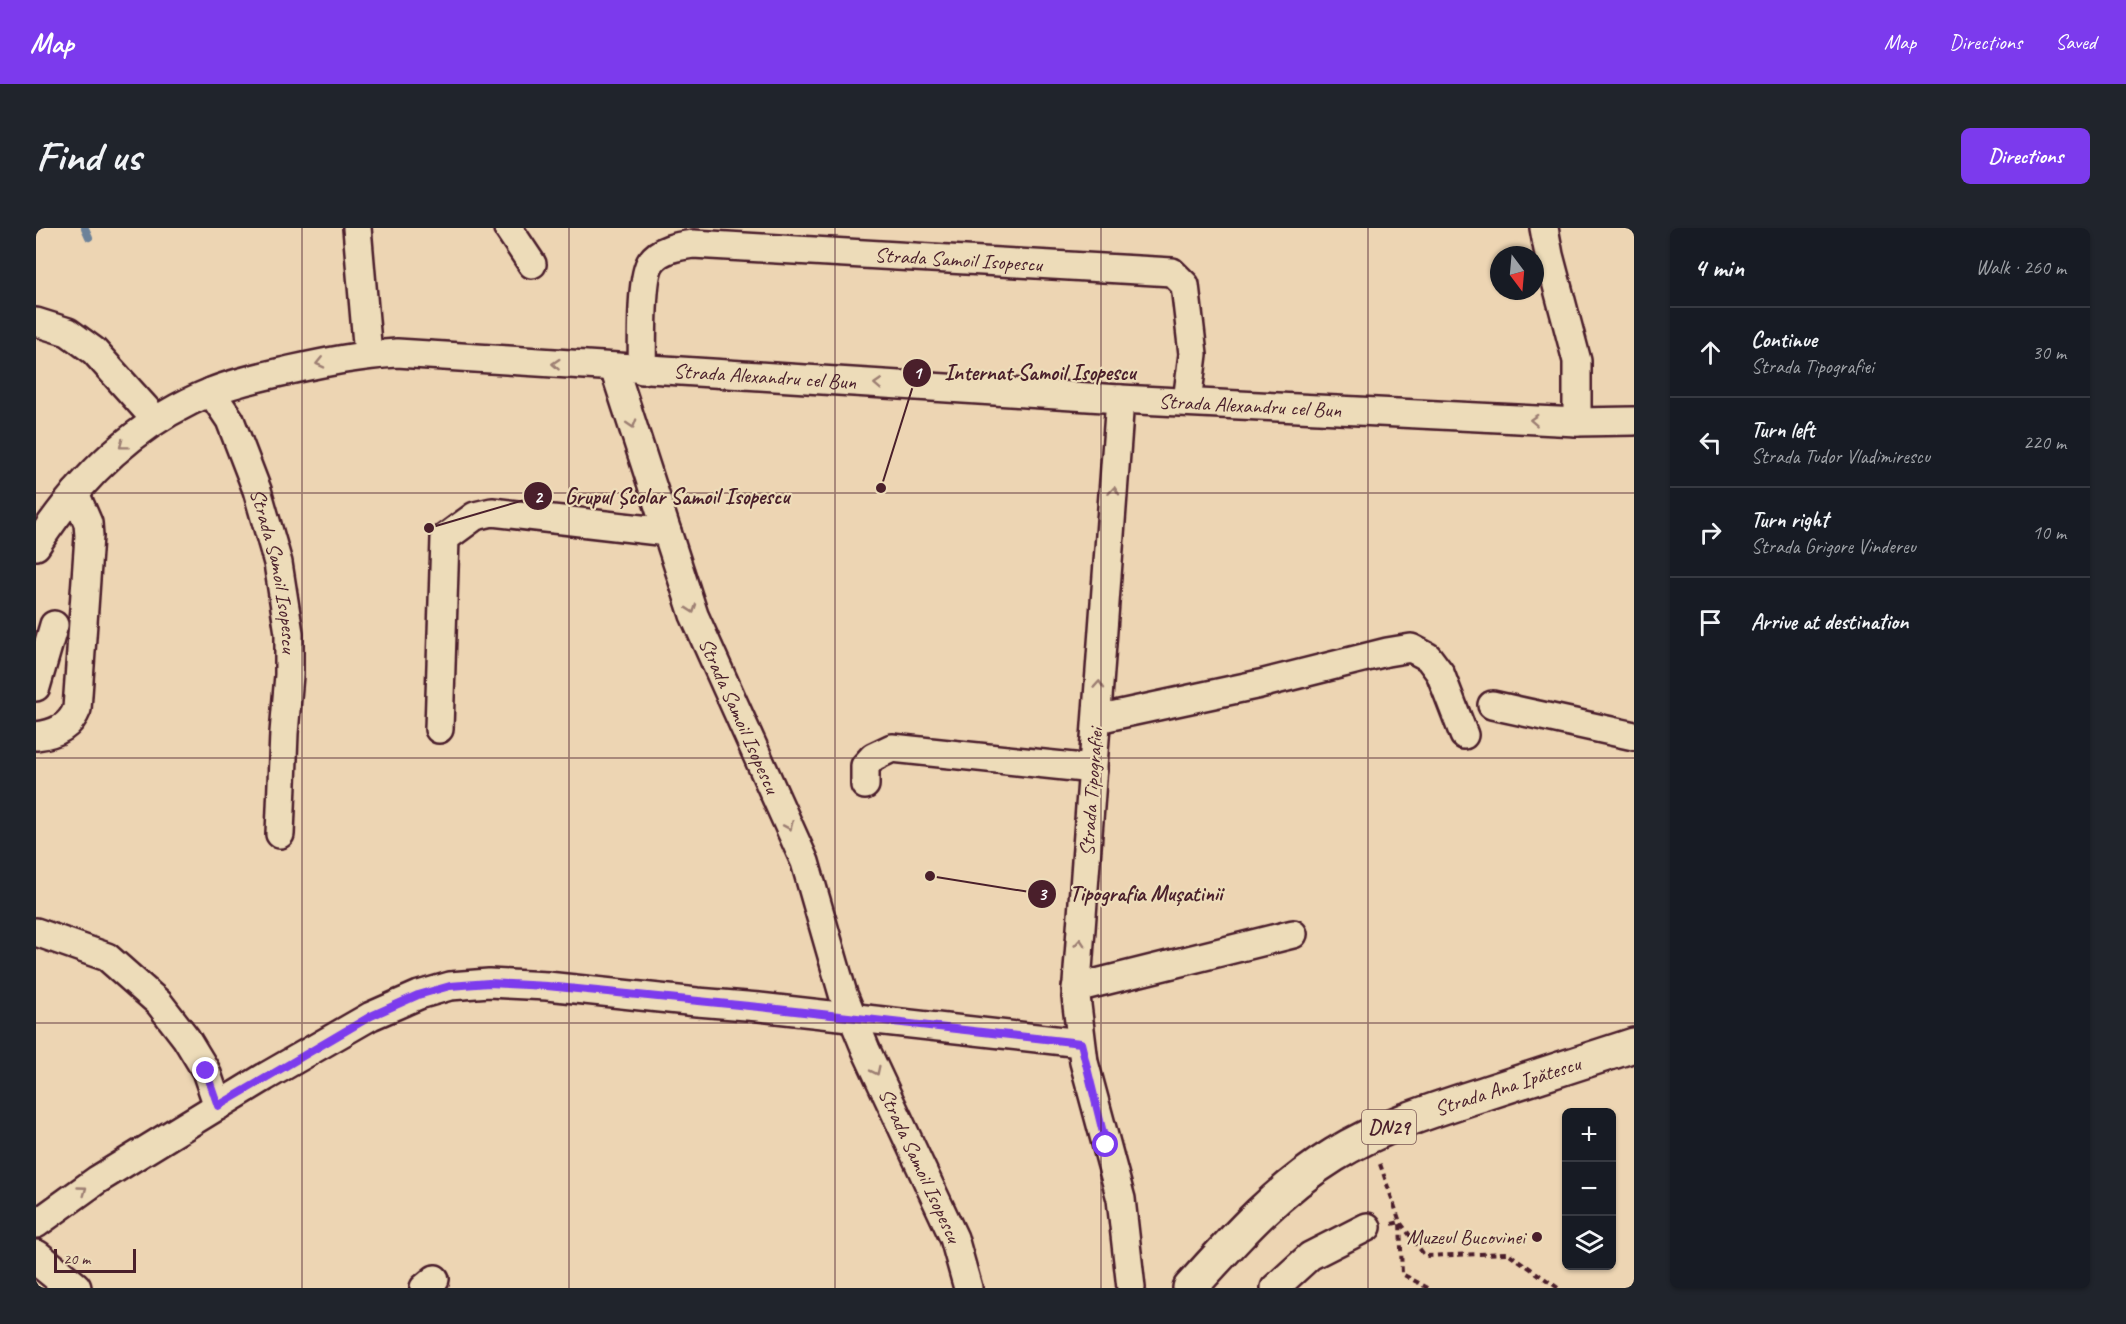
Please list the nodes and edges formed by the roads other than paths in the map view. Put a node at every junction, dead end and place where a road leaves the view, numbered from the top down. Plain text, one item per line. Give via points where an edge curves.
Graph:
1 (357, 228) edge
2 (508, 228) edge
3 (1544, 228) edge
4 (532, 264) dead end
5 (36, 322) edge
6 (368, 355) junction
7 (614, 368) junction
8 (642, 370) junction
9 (211, 392) junction
10 (1120, 399) junction
11 (1187, 402) junction
12 (156, 420) junction
13 (1634, 421) edge
14 (1577, 422) junction
15 (75, 493) junction
16 (667, 532) junction
17 (36, 546) edge
18 (54, 625) dead end
19 (36, 687) edge
20 (1492, 705) dead end
21 (1096, 719) junction
22 (439, 729) dead end
23 (1464, 735) dead end
24 (36, 736) edge
25 (1634, 736) edge
26 (1093, 769) junction
27 (865, 785) dead end
28 (280, 834) dead end
29 (36, 932) edge
30 (1293, 934) dead end
31 (1076, 988) junction
32 (852, 1018) junction
33 (1081, 1043) junction
34 (1634, 1045) edge
35 (218, 1106) junction
36 (36, 1224) edge
37 (1367, 1227) road end
38 (36, 1257) edge
39 (74, 1288) edge
40 (969, 1288) edge
41 (1131, 1288) edge
42 (1190, 1288) edge
43 (1275, 1288) edge

1 - 6 street
2 - 4 street
3 - 14 street via 1576,361
5 - 12 street via 68,332 94,351
7 -> 6 street via 397,353
6 -> 9 street via 271,374
7 - 8 street, Strada Alexandru cel Bun
7 -> 16 street, Strada Samoil Isopescu
10 -> 8 street, Strada Alexandru cel Bun
8 - 11 street, Strada Samoil Isopescu via 645,282 650,263 673,247 693,244 956,259 1172,272 1185,285 1193,354
9 - 12 street
9 - 28 street, Strada Samoil Isopescu via 230,420 257,490 278,563 289,633
10 - 11 street, Strada Alexandru cel Bun
21 -> 10 street, Strada Tipografiei
14 -> 11 street, Strada Alexandru cel Bun
12 -> 15 street via 108,456
13 - 14 street, Strada Alexandru cel Bun
15 - 17 street
15 - 24 street via 88,523 89,536 77,709 73,720 61,729
16 - 22 street via 492,512 475,516 445,538
16 -> 32 street, Strada Samoil Isopescu via 694,615 805,862
18 - 19 street
20 - 25 street
21 - 23 street via 1411,648 1428,657 1440,674
21 - 26 street, Strada Tipografiei
26 - 27 street via 892,748 865,766
31 -> 26 street, Strada Tipografiei
29 - 35 street via 107,957 159,1003 206,1071
30 - 31 street
31 - 33 street, Strada Tipografiei
32 - 33 street
32 - 35 street via 547,986 450,986 371,1016
32 -> 40 street, Strada Samoil Isopescu via 954,1238
33 - 41 street, Strada Tipografiei via 1121,1199
34 - 42 main road, Strada Ana Ipătescu / DN29 via 1433,1110 1332,1156 1248,1224
36 -> 35 street via 97,1180
37 - 43 street via 1310,1256
38 - 39 main road

